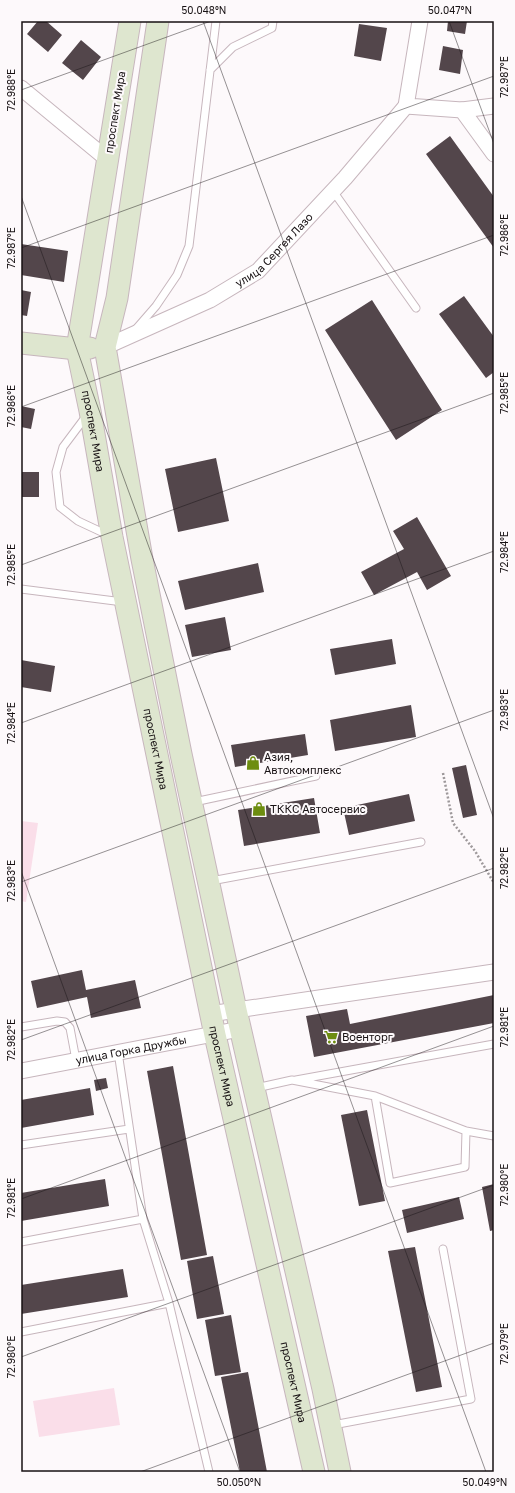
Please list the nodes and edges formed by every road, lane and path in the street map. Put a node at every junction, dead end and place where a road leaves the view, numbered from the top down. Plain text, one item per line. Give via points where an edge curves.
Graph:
1 (130, 21) edge
2 (158, 21) edge
3 (216, 21) edge
4 (273, 21) edge
5 (420, 21) edge
6 (210, 70) junction
7 (21, 88) edge
8 (406, 106) junction
9 (494, 106) edge
10 (462, 110) junction
11 (494, 154) edge
12 (107, 159) junction
13 (334, 191) junction
14 (416, 308) dead end
15 (129, 337) junction
16 (21, 343) edge
17 (105, 347) junction
18 (77, 349) junction
19 (90, 411) junction
20 (112, 536) junction
21 (21, 589) edge
22 (126, 602) junction
23 (443, 773) dead end
24 (316, 776) dead end
25 (191, 802) junction
26 (421, 842) dead end
27 (208, 882) junction
28 (494, 883) edge
29 (494, 972) edge
30 (210, 1014) junction
31 (238, 1019) junction
32 (21, 1027) edge
33 (214, 1035) junction
34 (494, 1044) edge
35 (118, 1052) junction
36 (76, 1060) junction
37 (21, 1070) edge
38 (292, 1080) junction
39 (254, 1089) junction
40 (375, 1096) junction
41 (128, 1129) junction
42 (466, 1131) junction
43 (494, 1136) edge
44 (21, 1145) edge
45 (143, 1219) junction
46 (21, 1242) edge
47 (443, 1249) dead end
48 (169, 1303) junction
49 (21, 1332) edge
50 (330, 1425) junction
51 (208, 1472) edge
52 (314, 1472) edge
53 (340, 1472) edge

1 - 12 main road, проспект Мира
2 - 17 main road, проспект Мира via 117,298
3 - 6 lane
4 - 6 lane via 272,28 233,47
5 - 8 street
6 - 15 lane via 189,246 177,275 156,306
7 - 12 street
8 - 10 street
8 - 13 street, улица Сергея Лазо
9 - 10 street
10 - 11 street
12 - 18 main road, проспект Мира
13 - 14 lane
13 - 15 street, улица Сергея Лазо via 258,271 210,300
15 - 17 street, улица Сергея Лазо
16 - 18 main road
17 - 18 main road
17 - 25 main road, проспект Мира via 142,559
18 - 19 main road, проспект Мира
19 - 20 main road, проспект Мира
19 - 20 lane via 63,447 56,472 60,507 78,521
20 - 22 main road, проспект Мира
21 - 22 lane
22 - 30 main road, проспект Мира
23 - 28 path via 453,823 476,851
24 - 25 lane
25 - 27 main road, проспект Мира
26 - 27 lane
27 - 31 main road, проспект Мира
29 - 31 street
30 - 31 street
30 - 33 main road, проспект Мира
31 - 33 street, улица Горка Дружбы
31 - 39 main road, проспект Мира
32 - 36 lane via 65,1022 70,1028
33 - 35 street, улица Горка Дружбы
33 - 52 main road, проспект Мира
34 - 38 lane
35 - 36 street, улица Горка Дружбы
35 - 41 lane
36 - 37 street, улица Горка Дружбы
38 - 39 lane
38 - 40 lane
39 - 50 main road, проспект Мира
40 - 42 lane
40 - 42 lane via 390,1183 465,1167
41 - 44 lane
41 - 45 lane
42 - 43 lane
45 - 46 lane
45 - 48 lane
47 - 50 lane via 471,1399
48 - 49 lane
48 - 51 lane
50 - 53 main road, проспект Мира

